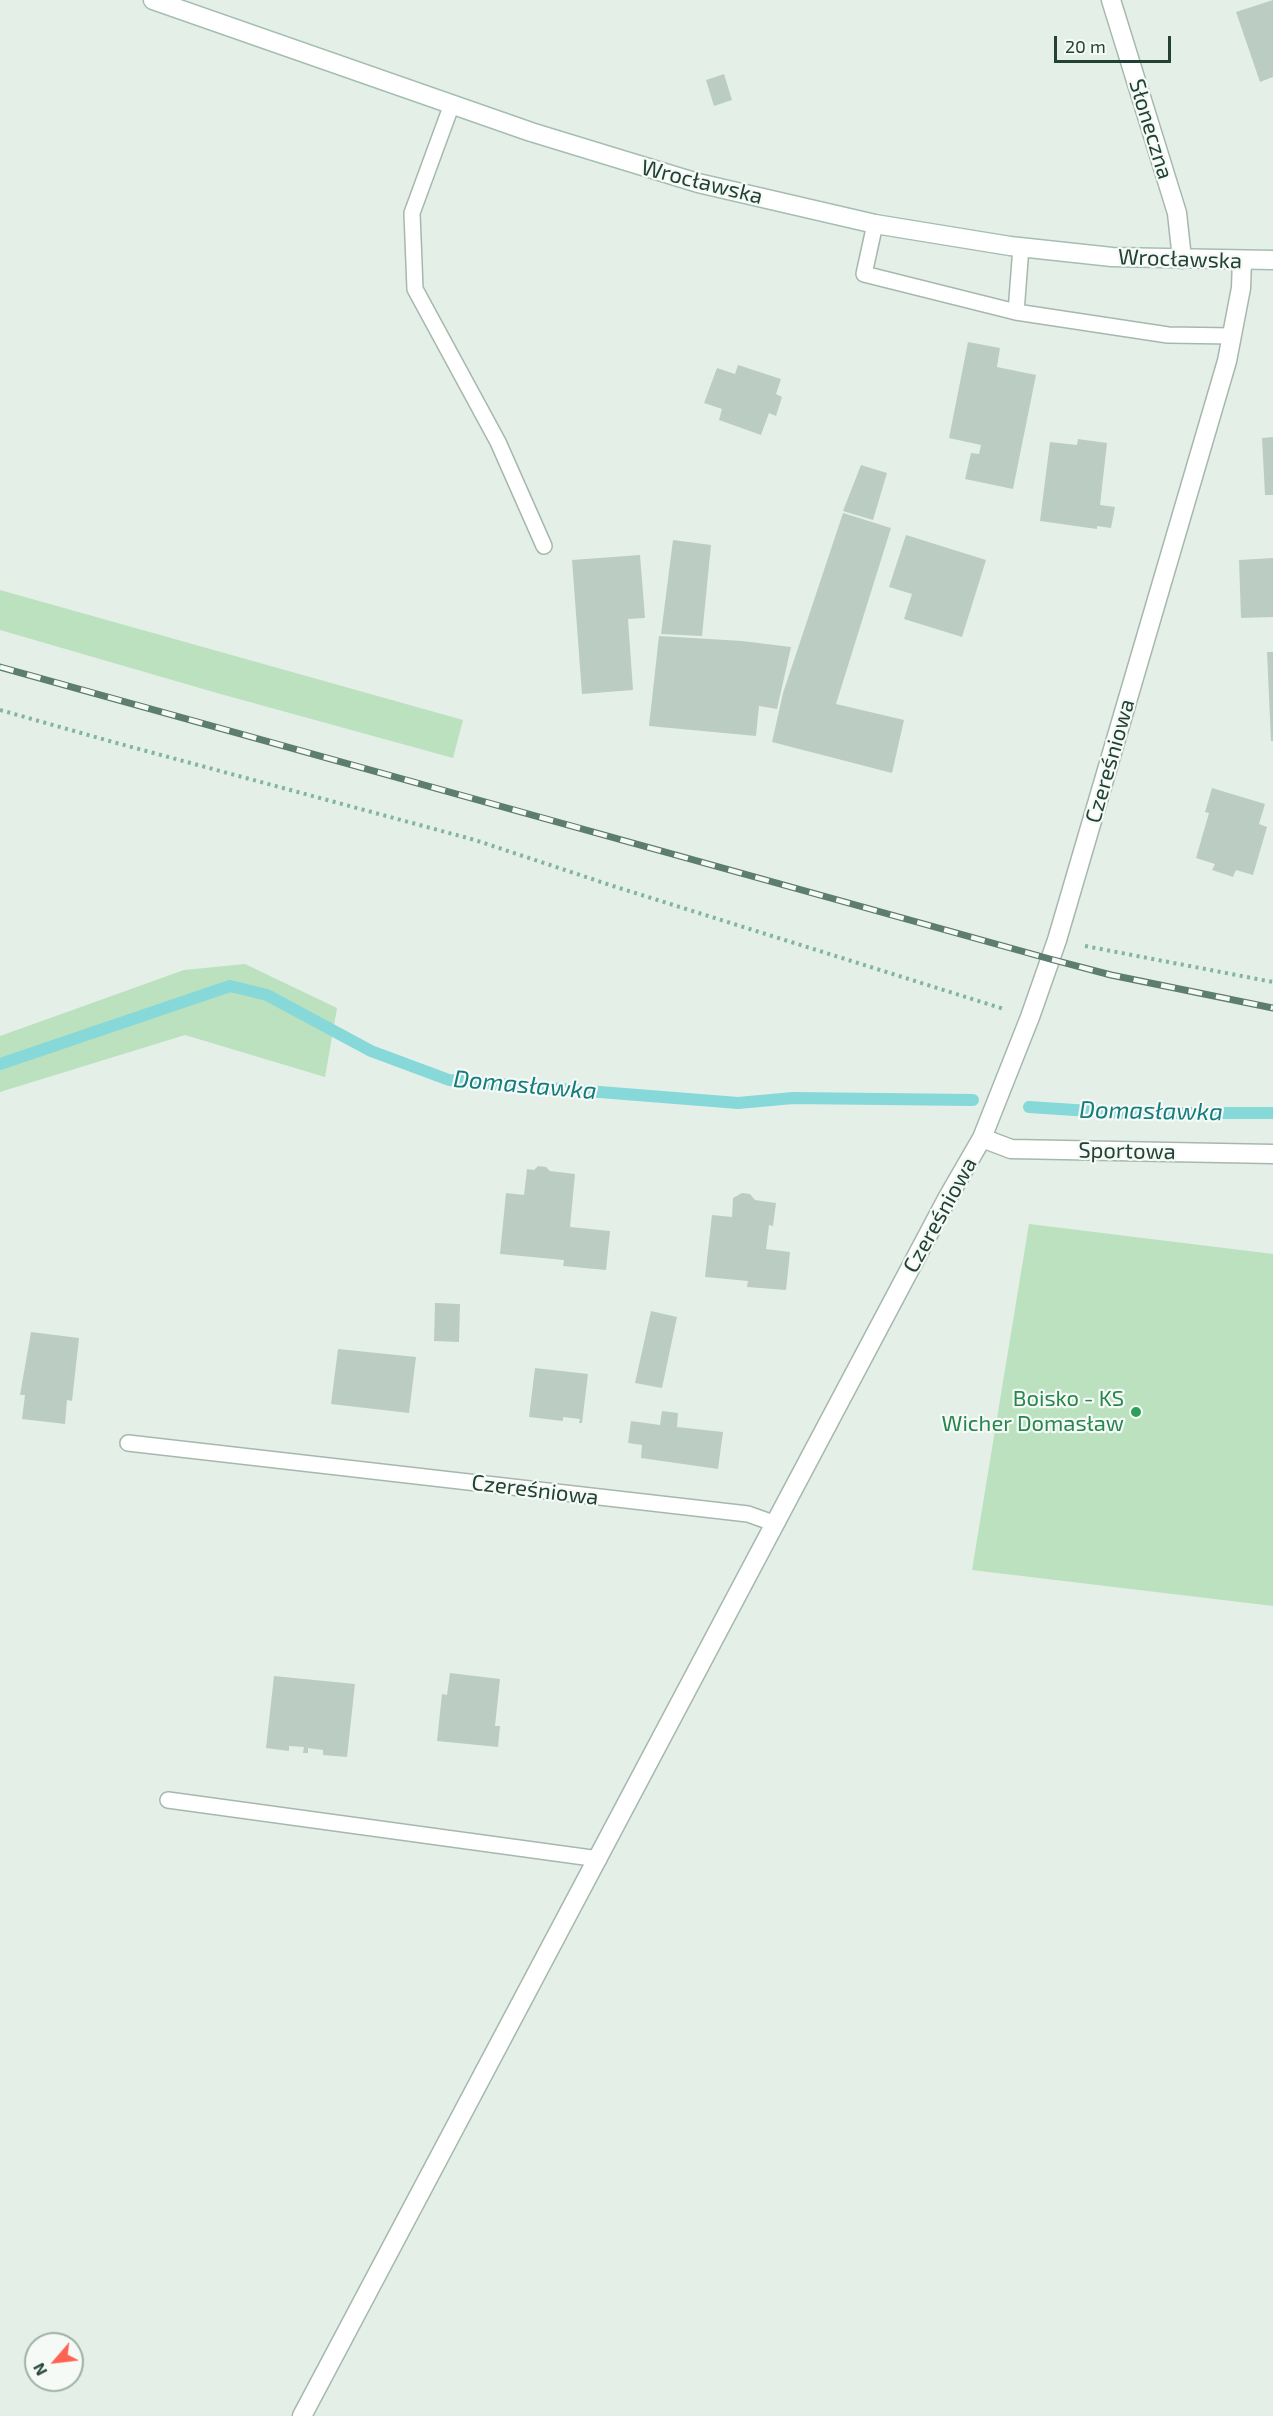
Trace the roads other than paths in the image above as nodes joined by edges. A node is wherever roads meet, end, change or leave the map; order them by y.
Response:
1 (153, 0) edge
2 (1111, 0) edge
3 (452, 104) junction
4 (875, 224) junction
5 (1021, 247) junction
6 (1182, 259) junction
7 (1273, 260) edge
8 (1242, 261) junction
9 (1016, 312) junction
10 (1233, 336) junction
11 (544, 546) dead end
12 (982, 1138) junction
13 (1273, 1154) edge
14 (128, 1443) dead end
15 (776, 1524) junction
16 (168, 1800) dead end
17 (598, 1859) junction
18 (302, 2416) edge

1 - 3 street, Wrocławska
2 - 6 street, Słoneczna
3 - 4 street, Wrocławska
3 - 11 lane
4 - 5 street, Wrocławska
4 - 9 lane
5 - 6 street, Wrocławska
5 - 9 lane
6 - 8 street, Wrocławska
7 - 8 street, Wrocławska
8 - 10 street, Czereśniowa
9 - 10 lane
10 - 12 street, Czereśniowa
12 - 13 street, Sportowa
12 - 15 street, Czereśniowa
14 - 15 lane, Czereśniowa
15 - 17 street
16 - 17 lane
17 - 18 street

